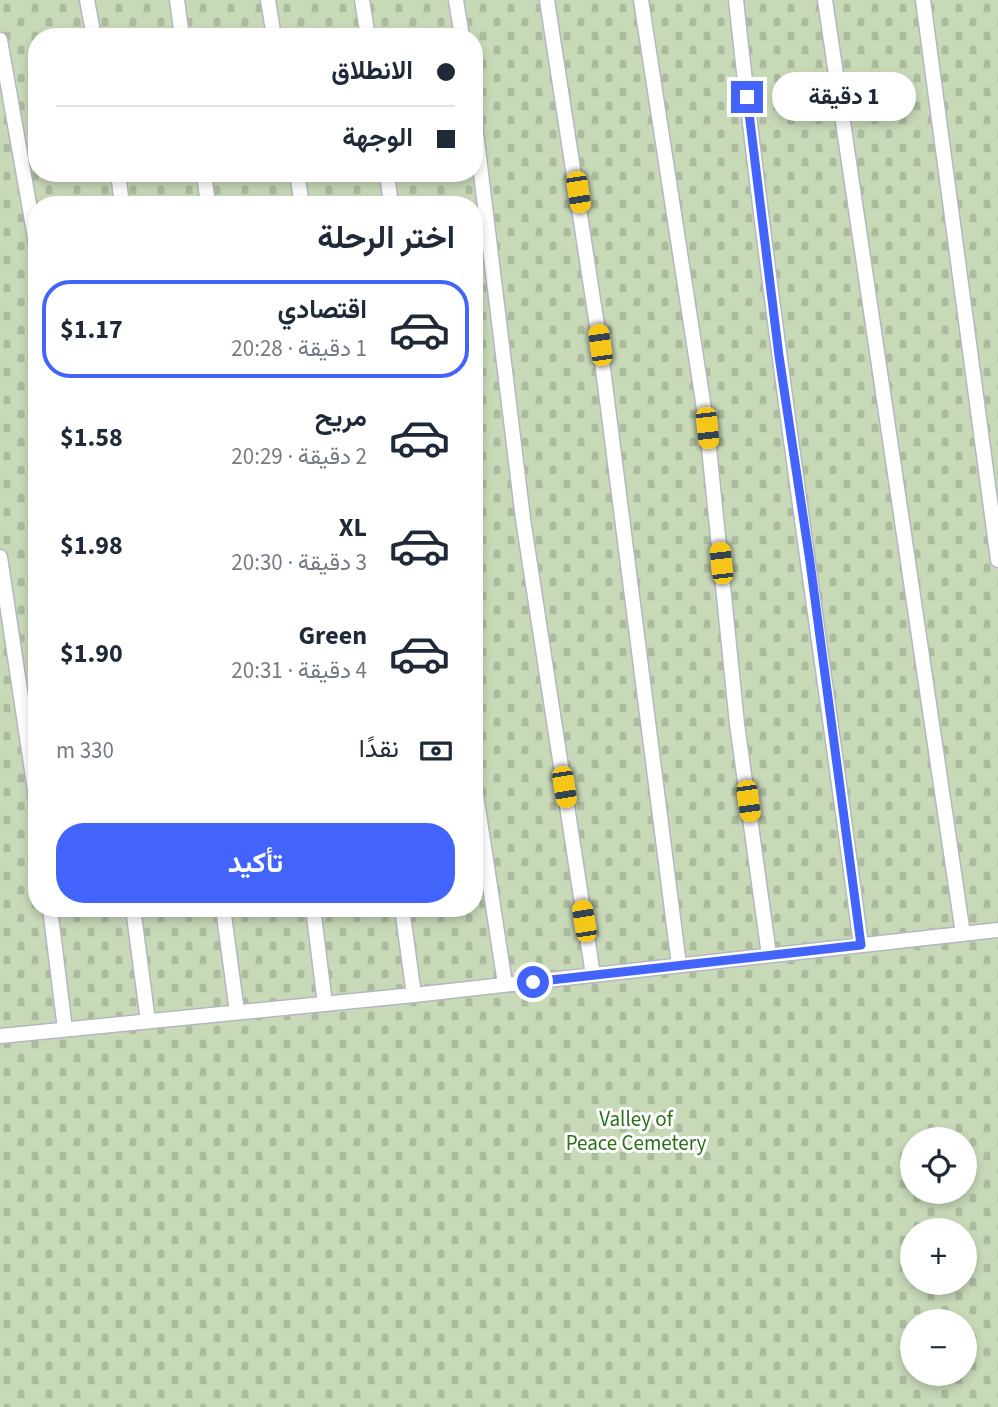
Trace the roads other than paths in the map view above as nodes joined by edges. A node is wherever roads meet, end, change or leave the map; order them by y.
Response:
1 (87, 0) edge
2 (177, 0) edge
3 (268, 0) edge
4 (362, 0) edge
5 (456, 0) edge
6 (547, 0) edge
7 (641, 0) edge
8 (736, 0) edge
9 (825, 0) edge
10 (923, 0) edge
11 (92, 28) edge
12 (182, 28) edge
13 (273, 28) edge
14 (367, 28) edge
15 (461, 28) edge
16 (0, 40) edge
17 (482, 182) edge
18 (28, 198) edge
19 (0, 557) edge
20 (998, 560) edge
21 (28, 744) edge
22 (483, 841) edge
23 (51, 917) edge
24 (134, 917) edge
25 (224, 917) edge
26 (314, 917) edge
27 (403, 917) edge
28 (998, 930) edge
29 (964, 934) junction
30 (861, 945) junction
31 (769, 955) junction
32 (679, 965) junction
33 (593, 975) junction
34 (505, 985) junction
35 (414, 995) junction
36 (325, 1004) junction
37 (237, 1013) junction
38 (148, 1021) junction
39 (65, 1029) junction
40 (0, 1036) edge

1 - 11 lane
2 - 12 lane
3 - 13 lane
4 - 14 lane
5 - 15 lane
6 - 32 lane
7 - 31 lane
8 - 30 lane
9 - 29 lane
10 - 20 lane
16 - 18 lane
17 - 33 lane
19 - 21 lane
22 - 34 lane
23 - 39 lane
24 - 38 lane
25 - 37 lane
26 - 36 lane
27 - 35 lane
28 - 29 lane
29 - 30 lane
30 - 31 lane
31 - 32 lane
32 - 33 lane
33 - 34 lane
34 - 35 lane
35 - 36 lane
36 - 37 lane
37 - 38 lane
38 - 39 lane
39 - 40 lane

